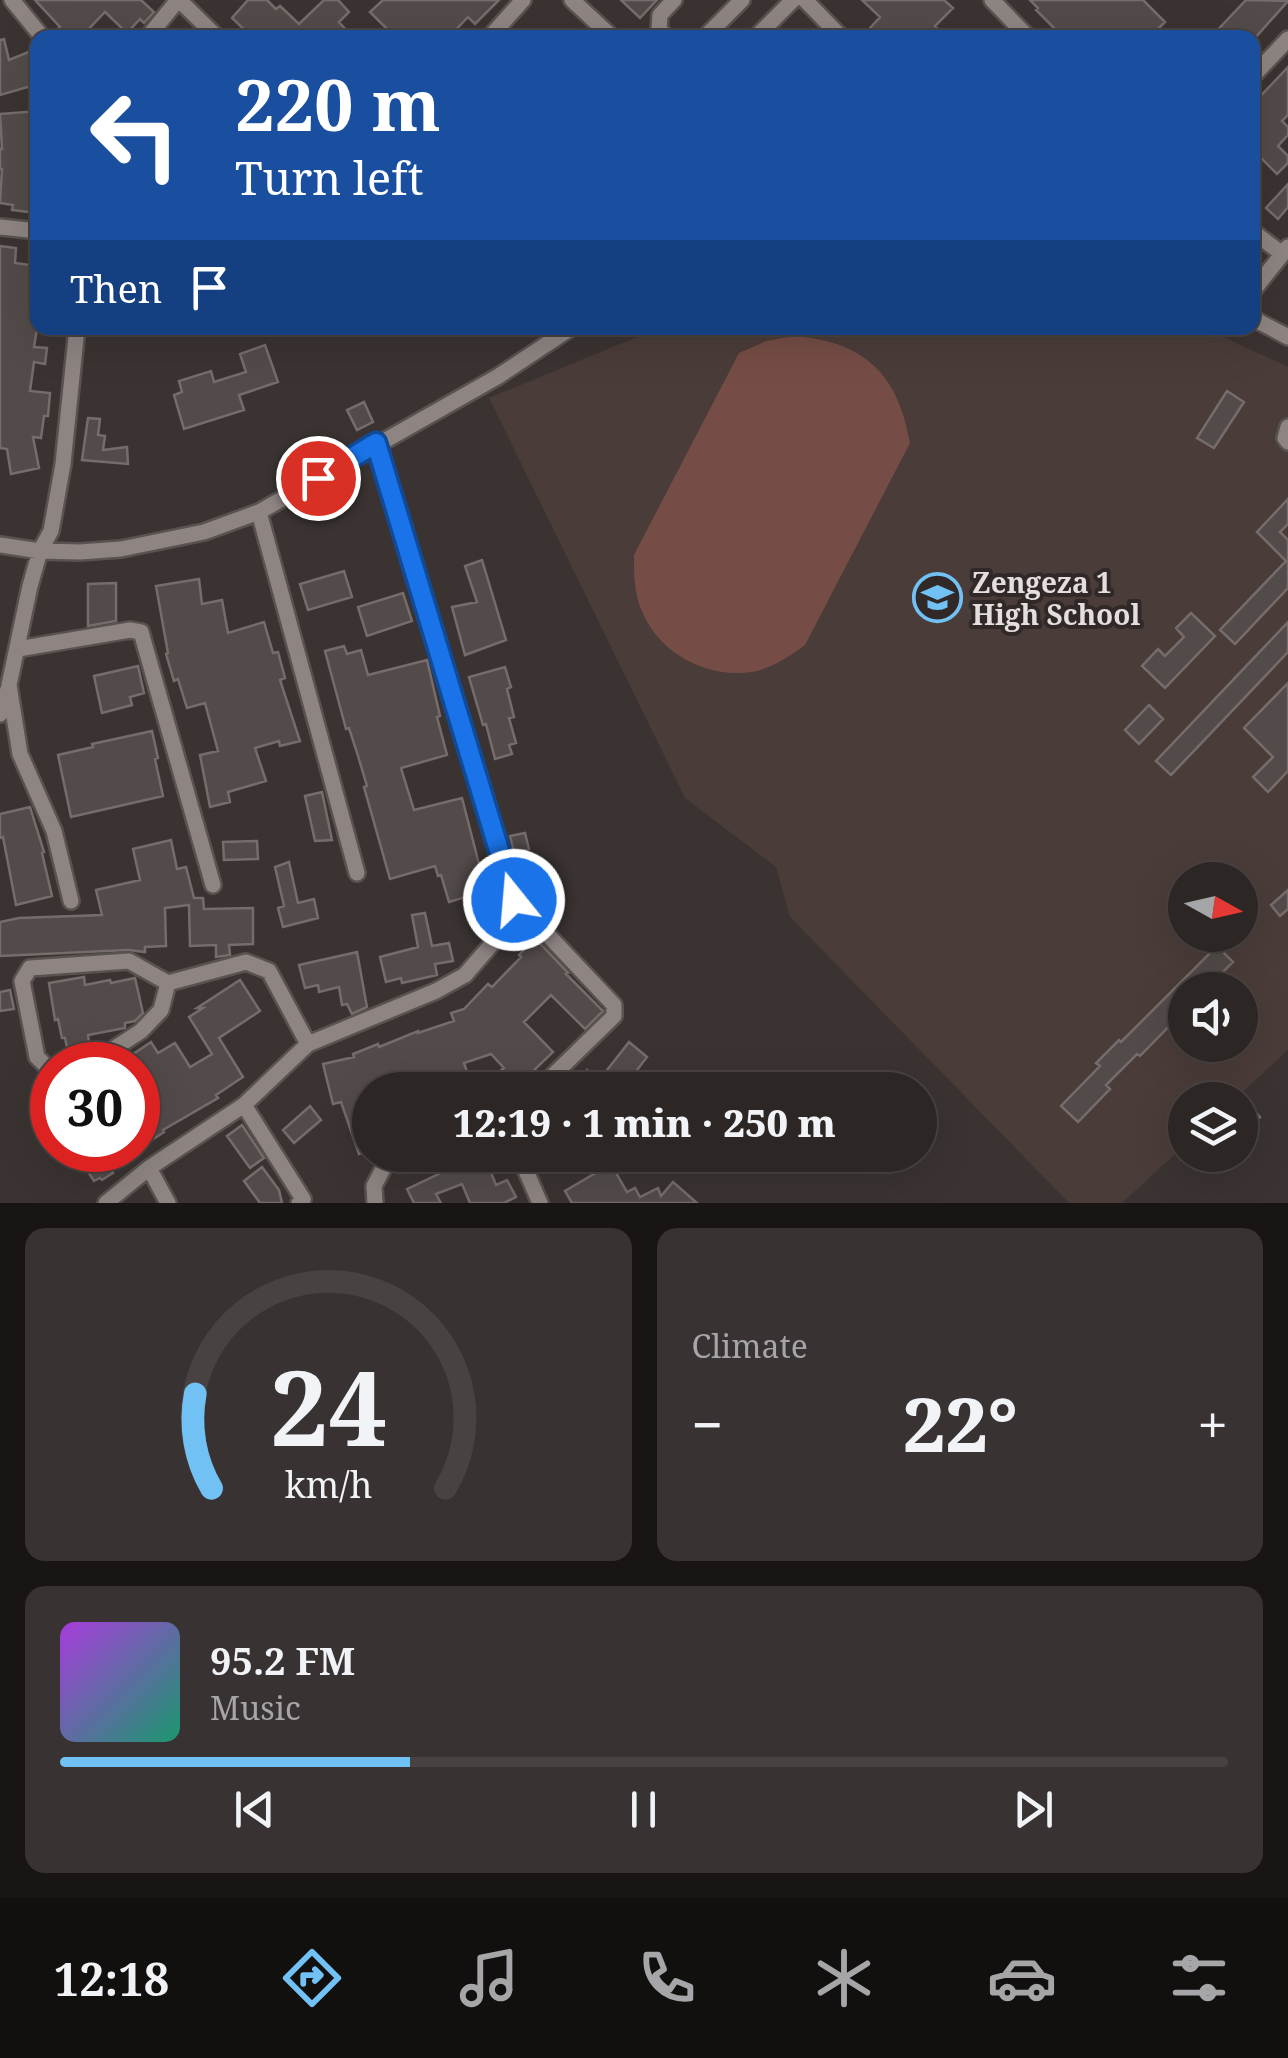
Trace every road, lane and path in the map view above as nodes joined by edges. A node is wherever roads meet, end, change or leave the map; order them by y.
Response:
1 (12, 0) edge
2 (179, 0) edge
3 (523, 0) edge
4 (572, 0) edge
5 (674, 0) edge
6 (742, 0) edge
7 (794, 0) edge
8 (805, 0) edge
9 (992, 0) edge
10 (37, 30) edge
11 (154, 30) edge
12 (210, 30) edge
13 (496, 30) edge
14 (604, 30) edge
15 (660, 30) edge
16 (712, 30) edge
17 (763, 30) edge
18 (834, 30) edge
19 (1020, 30) edge
20 (1288, 39) edge
21 (1260, 69) edge
22 (0, 228) edge
23 (30, 230) edge
24 (1260, 236) edge
25 (1285, 250) edge
26 (1260, 282) edge
27 (1260, 322) edge
28 (76, 335) edge
29 (561, 335) edge
30 (1288, 338) edge
31 (1288, 426) edge
32 (1288, 442) edge
33 (376, 443) junction
34 (259, 512) junction
35 (0, 545) edge
36 (40, 551) junction
37 (18, 650) junction
38 (9, 685) junction
39 (0, 714) edge
40 (357, 873) dead end
41 (214, 885) dead end
42 (71, 901) dead end
43 (523, 908) junction
44 (168, 983) junction
45 (34, 1042) edge
46 (124, 1042) edge
47 (308, 1044) junction
48 (556, 1072) edge
49 (244, 1105) junction
50 (160, 1161) edge
51 (144, 1172) edge
52 (151, 1172) edge
53 (381, 1172) edge
54 (526, 1172) edge
55 (106, 1203) edge
56 (168, 1203) edge
57 (299, 1203) edge
58 (375, 1203) edge
59 (540, 1203) edge

1 - 10 street
2 - 11 street
2 - 12 street
3 - 13 street
4 - 14 street
5 - 15 street
6 - 16 street
7 - 17 street
8 - 18 street
9 - 19 street
20 - 21 street
22 - 23 street
24 - 25 street
25 - 26 street
27 - 30 street
28 - 36 street
29 - 33 street
31 - 32 street
33 - 34 street
33 - 43 street
34 - 36 street
34 - 40 street
35 - 36 street
36 - 37 street
37 - 38 street
37 - 41 street
38 - 39 street
38 - 42 street
43 - 47 street
43 - 48 street
44 - 45 street
44 - 46 street
44 - 47 street
47 - 49 street
49 - 50 street
49 - 57 street
51 - 55 street
52 - 56 street
53 - 58 street
54 - 59 street

